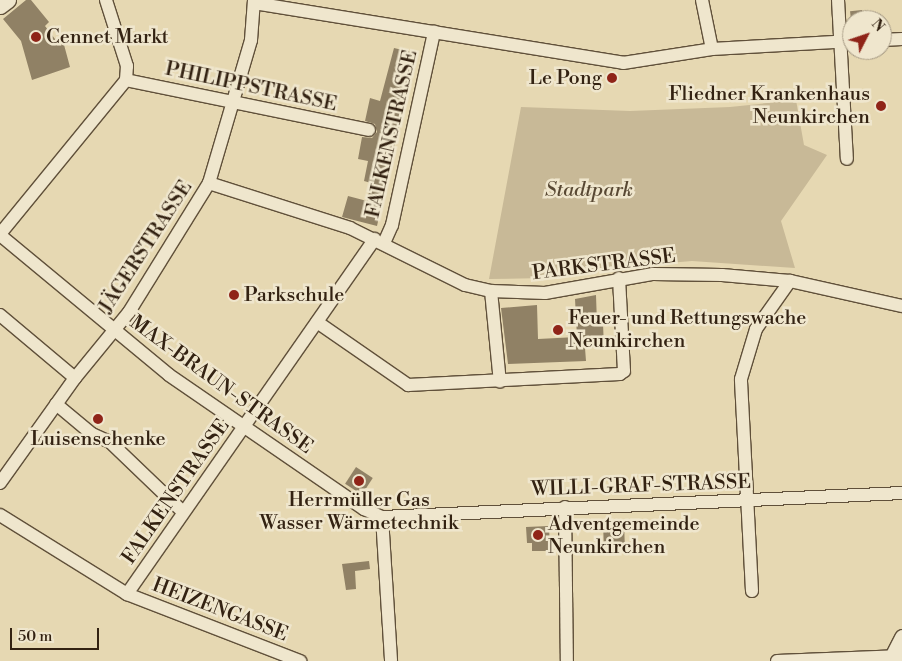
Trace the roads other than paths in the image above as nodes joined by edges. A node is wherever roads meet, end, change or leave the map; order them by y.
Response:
1 (8, 0) edge
2 (106, 0) edge
3 (702, 0) edge
4 (838, 0) edge
5 (254, 1) edge
6 (0, 6) edge
7 (842, 20) edge
8 (434, 32) junction
9 (842, 41) edge
10 (712, 48) junction
11 (846, 60) edge
12 (126, 80) junction
13 (235, 102) junction
14 (368, 130) dead end
15 (847, 159) dead end
16 (208, 184) junction
17 (0, 235) edge
18 (380, 241) junction
19 (619, 278) junction
20 (790, 280) junction
21 (492, 291) junction
22 (902, 306) edge
23 (0, 315) edge
24 (317, 322) junction
25 (114, 331) junction
26 (74, 378) junction
27 (500, 382) junction
28 (56, 404) junction
29 (244, 427) junction
30 (0, 482) edge
31 (902, 493) edge
32 (746, 501) junction
33 (565, 507) junction
34 (183, 512) junction
35 (0, 516) edge
36 (382, 517) junction
37 (752, 591) dead end
38 (127, 594) junction
39 (902, 637) edge
40 (895, 658) edge
41 (848, 660) edge
42 (300, 661) edge
43 (391, 661) edge
44 (568, 661) edge
45 (776, 661) edge

1 - 6 street
2 - 12 street
3 - 10 street
4 - 7 street
5 - 8 street
5 - 13 street, JÄGERSTRASSE
8 - 10 street
8 - 18 street, FALKENSTRASSE
9 - 10 street
11 - 15 street
12 - 13 street, PHILIPPSTRASSE
12 - 17 street
13 - 14 street, PHILIPPSTRASSE
13 - 16 street, JÄGERSTRASSE
16 - 18 street, PARKSTRASSE
16 - 25 street, JÄGERSTRASSE
17 - 25 street, MAX-BRAUN-STRASSE
18 - 21 street, PARKSTRASSE
18 - 24 street, FALKENSTRASSE
19 - 20 street, PARKSTRASSE
19 - 21 street, PARKSTRASSE
19 - 27 street
20 - 22 street, PARKSTRASSE
20 - 32 street
21 - 27 street
23 - 26 street
24 - 27 street
24 - 29 street, FALKENSTRASSE
25 - 26 street, JÄGERSTRASSE
25 - 29 street, MAX-BRAUN-STRASSE
26 - 28 street, JÄGERSTRASSE
28 - 30 street, JÄGERSTRASSE
28 - 34 street
29 - 34 street, FALKENSTRASSE
29 - 36 street, MAX-BRAUN-STRASSE
31 - 32 street, WILLI-GRAF-STRASSE
32 - 33 street, WILLI-GRAF-STRASSE
32 - 37 street
33 - 36 street, WILLI-GRAF-STRASSE
33 - 44 street
34 - 38 street, FALKENSTRASSE
35 - 38 street, HEIZENGASSE
36 - 43 street
38 - 42 street, HEIZENGASSE
39 - 40 street
40 - 41 street
41 - 45 street

